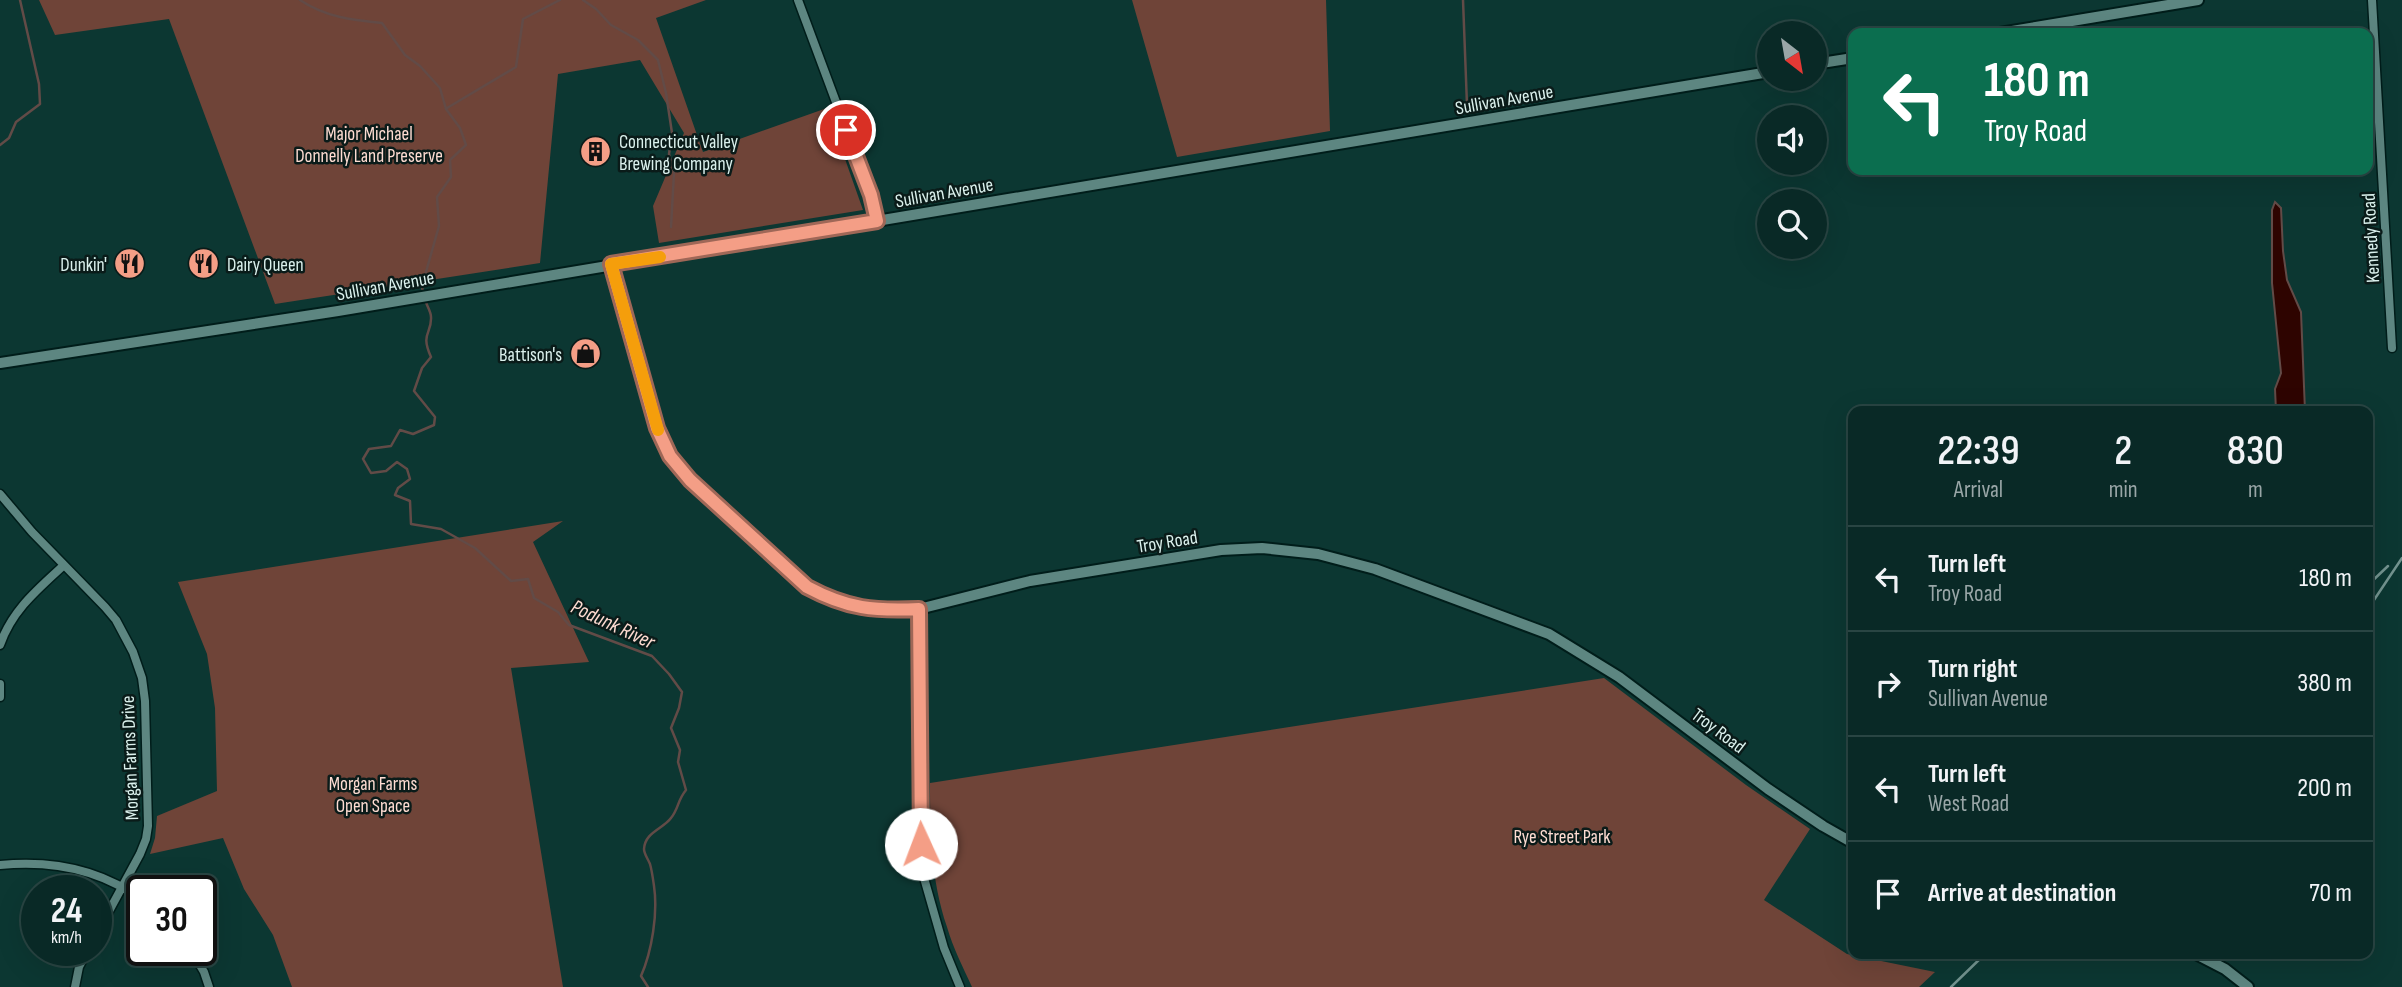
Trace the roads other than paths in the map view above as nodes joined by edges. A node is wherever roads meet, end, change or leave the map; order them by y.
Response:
1 (798, 0) edge
2 (2198, 0) edge
3 (2372, 0) edge
4 (2030, 28) edge
5 (1848, 59) edge
6 (1827, 62) edge
7 (1757, 74) edge
8 (877, 221) junction
9 (611, 264) junction
10 (2392, 348) dead end
11 (0, 363) edge
12 (0, 494) edge
13 (64, 565) junction
14 (919, 609) junction
15 (0, 645) edge
16 (0, 684) edge
17 (0, 697) edge
18 (1848, 840) edge
19 (0, 865) edge
20 (122, 885) junction
21 (126, 888) edge
22 (112, 904) edge
23 (2205, 959) edge
24 (80, 966) edge
25 (200, 966) edge
26 (75, 987) edge
27 (209, 987) edge
28 (960, 987) edge
29 (2248, 987) edge

1 - 8 street
2 - 4 main road
3 - 10 street, Kennedy Road
5 - 6 main road
7 - 8 main road, Sullivan Avenue
8 - 9 main road, Sullivan Avenue
9 - 11 main road, Sullivan Avenue
9 - 14 main road, Troy Road
12 - 13 street, Morgan Farms Drive
13 - 15 street
13 - 20 street, Morgan Farms Drive
14 - 18 main road, Troy Road
14 - 28 street
16 - 17 street
19 - 20 street
20 - 21 street
20 - 22 street, Morgan Farms Drive
23 - 29 main road
24 - 26 street
25 - 27 street

